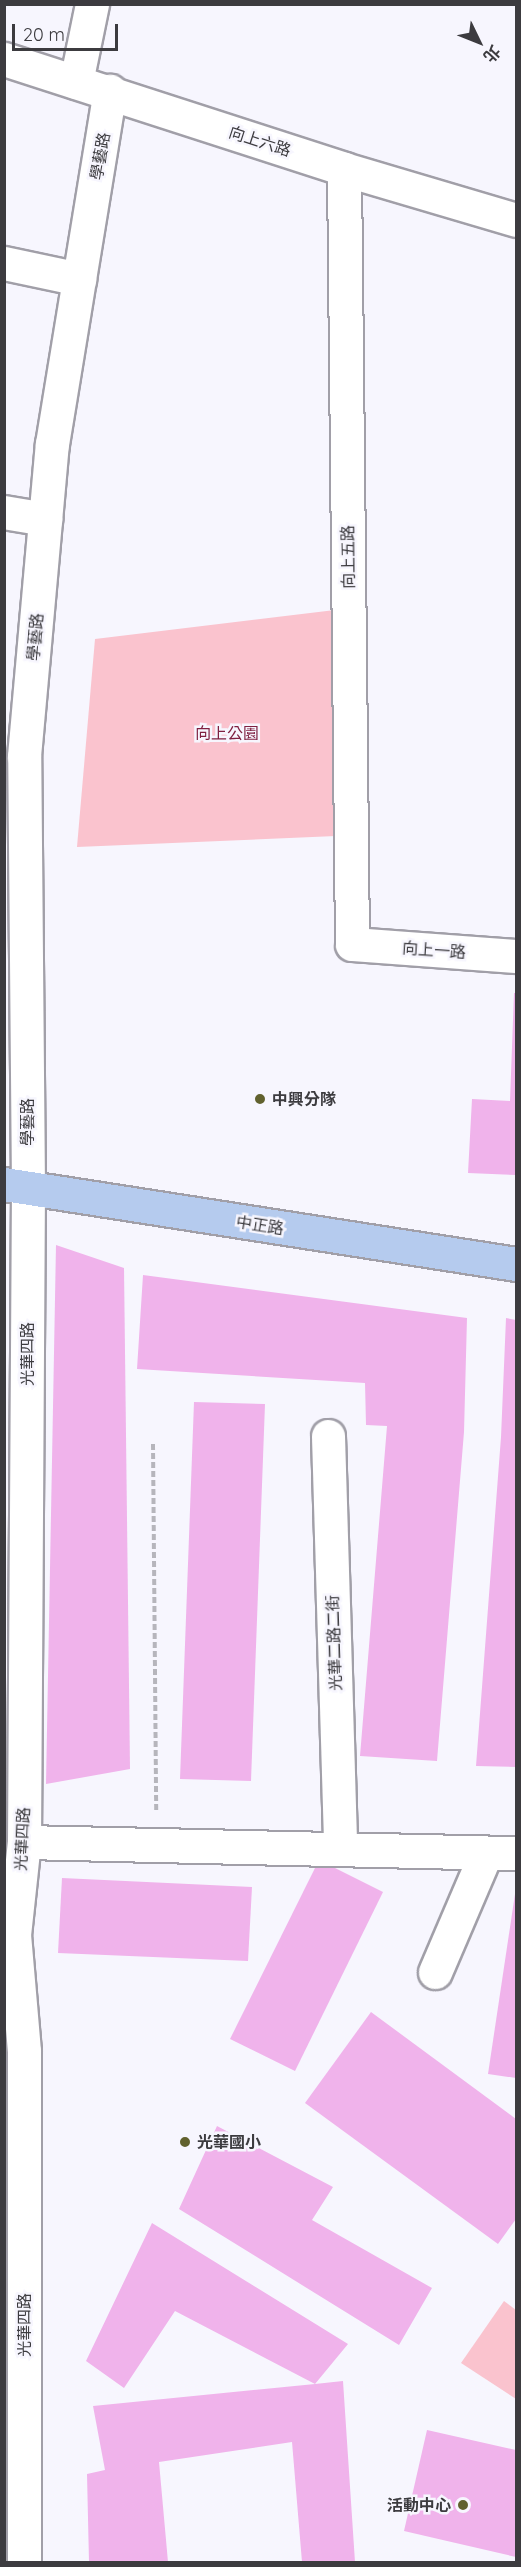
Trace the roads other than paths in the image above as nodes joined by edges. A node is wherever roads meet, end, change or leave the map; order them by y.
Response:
1 (92, 4) edge
2 (4, 59) edge
3 (76, 82) junction
4 (110, 91) junction
5 (344, 169) junction
6 (516, 220) edge
7 (4, 263) edge
8 (79, 279) junction
9 (4, 512) edge
10 (45, 519) junction
11 (351, 944) joint
12 (516, 956) edge
13 (16, 1186) edge
14 (516, 1264) edge
15 (328, 1436) dead end
16 (24, 1842) junction
17 (340, 1849) junction
18 (501, 1853) edge
19 (9, 1932) edge
20 (435, 1972) dead end
21 (14, 2049) edge
22 (24, 2562) edge

1 - 3 street
2 - 3 street, 向上六路
3 - 4 street, 向上六路
4 - 5 street, 向上六路
4 - 8 street, 學藝路
5 - 6 street, 向上六路
5 - 11 street, 向上五路
7 - 8 street
8 - 10 street, 學藝路
9 - 10 street
10 - 13 street, 學藝路
11 - 12 street, 向上一路
13 - 14 main road, 中正路
13 - 16 street, 光華四路
15 - 17 street, 光華二路二街
16 - 17 street
16 - 19 street, 光華四路
17 - 18 street
18 - 20 street
19 - 21 street, 光華四路
21 - 22 street, 光華四路

